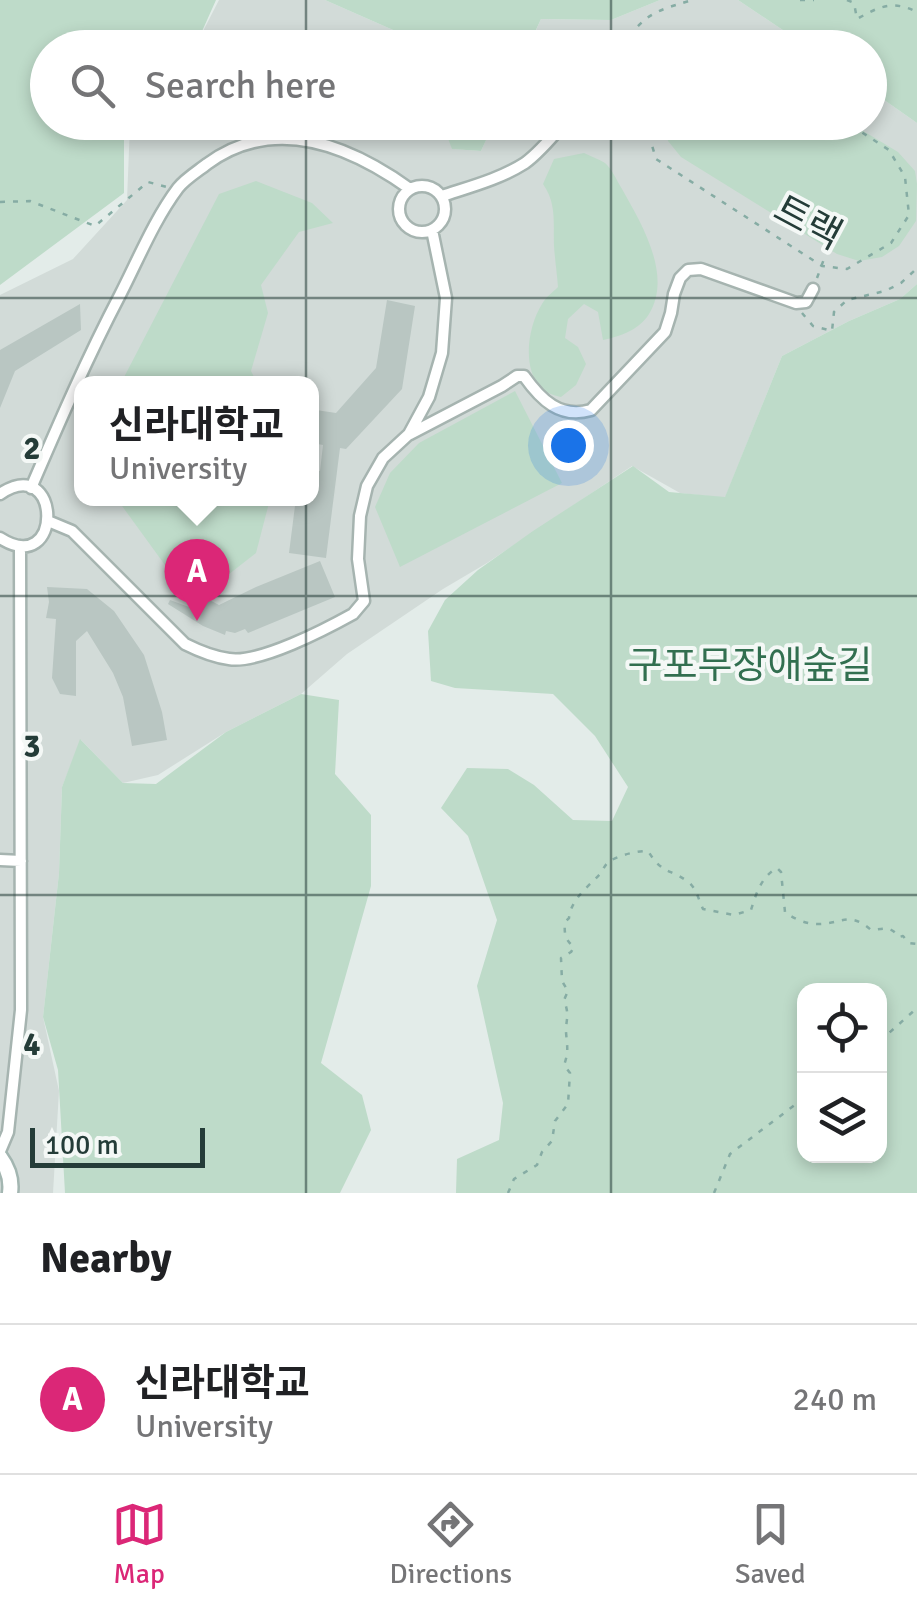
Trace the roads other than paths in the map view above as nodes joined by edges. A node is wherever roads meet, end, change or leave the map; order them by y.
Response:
1 (264, 140) edge
2 (309, 140) edge
3 (549, 140) edge
4 (410, 189) junction
5 (442, 196) junction
6 (432, 230) junction
7 (813, 289) road end
8 (79, 376) edge
9 (74, 388) edge
10 (409, 434) junction
11 (31, 488) junction
12 (0, 494) edge
13 (48, 522) junction
14 (0, 538) edge
15 (20, 546) junction
16 (0, 860) edge
17 (21, 861) junction
18 (0, 1154) edge
19 (10, 1193) edge

1 - 8 street
2 - 4 street
3 - 5 street
4 - 5 street
4 - 6 street
5 - 6 street
6 - 10 street
7 - 10 street
9 - 11 street
10 - 13 street
11 - 12 street
11 - 13 street
13 - 15 street
14 - 15 street
15 - 17 street
16 - 17 street
17 - 18 street
18 - 19 street

